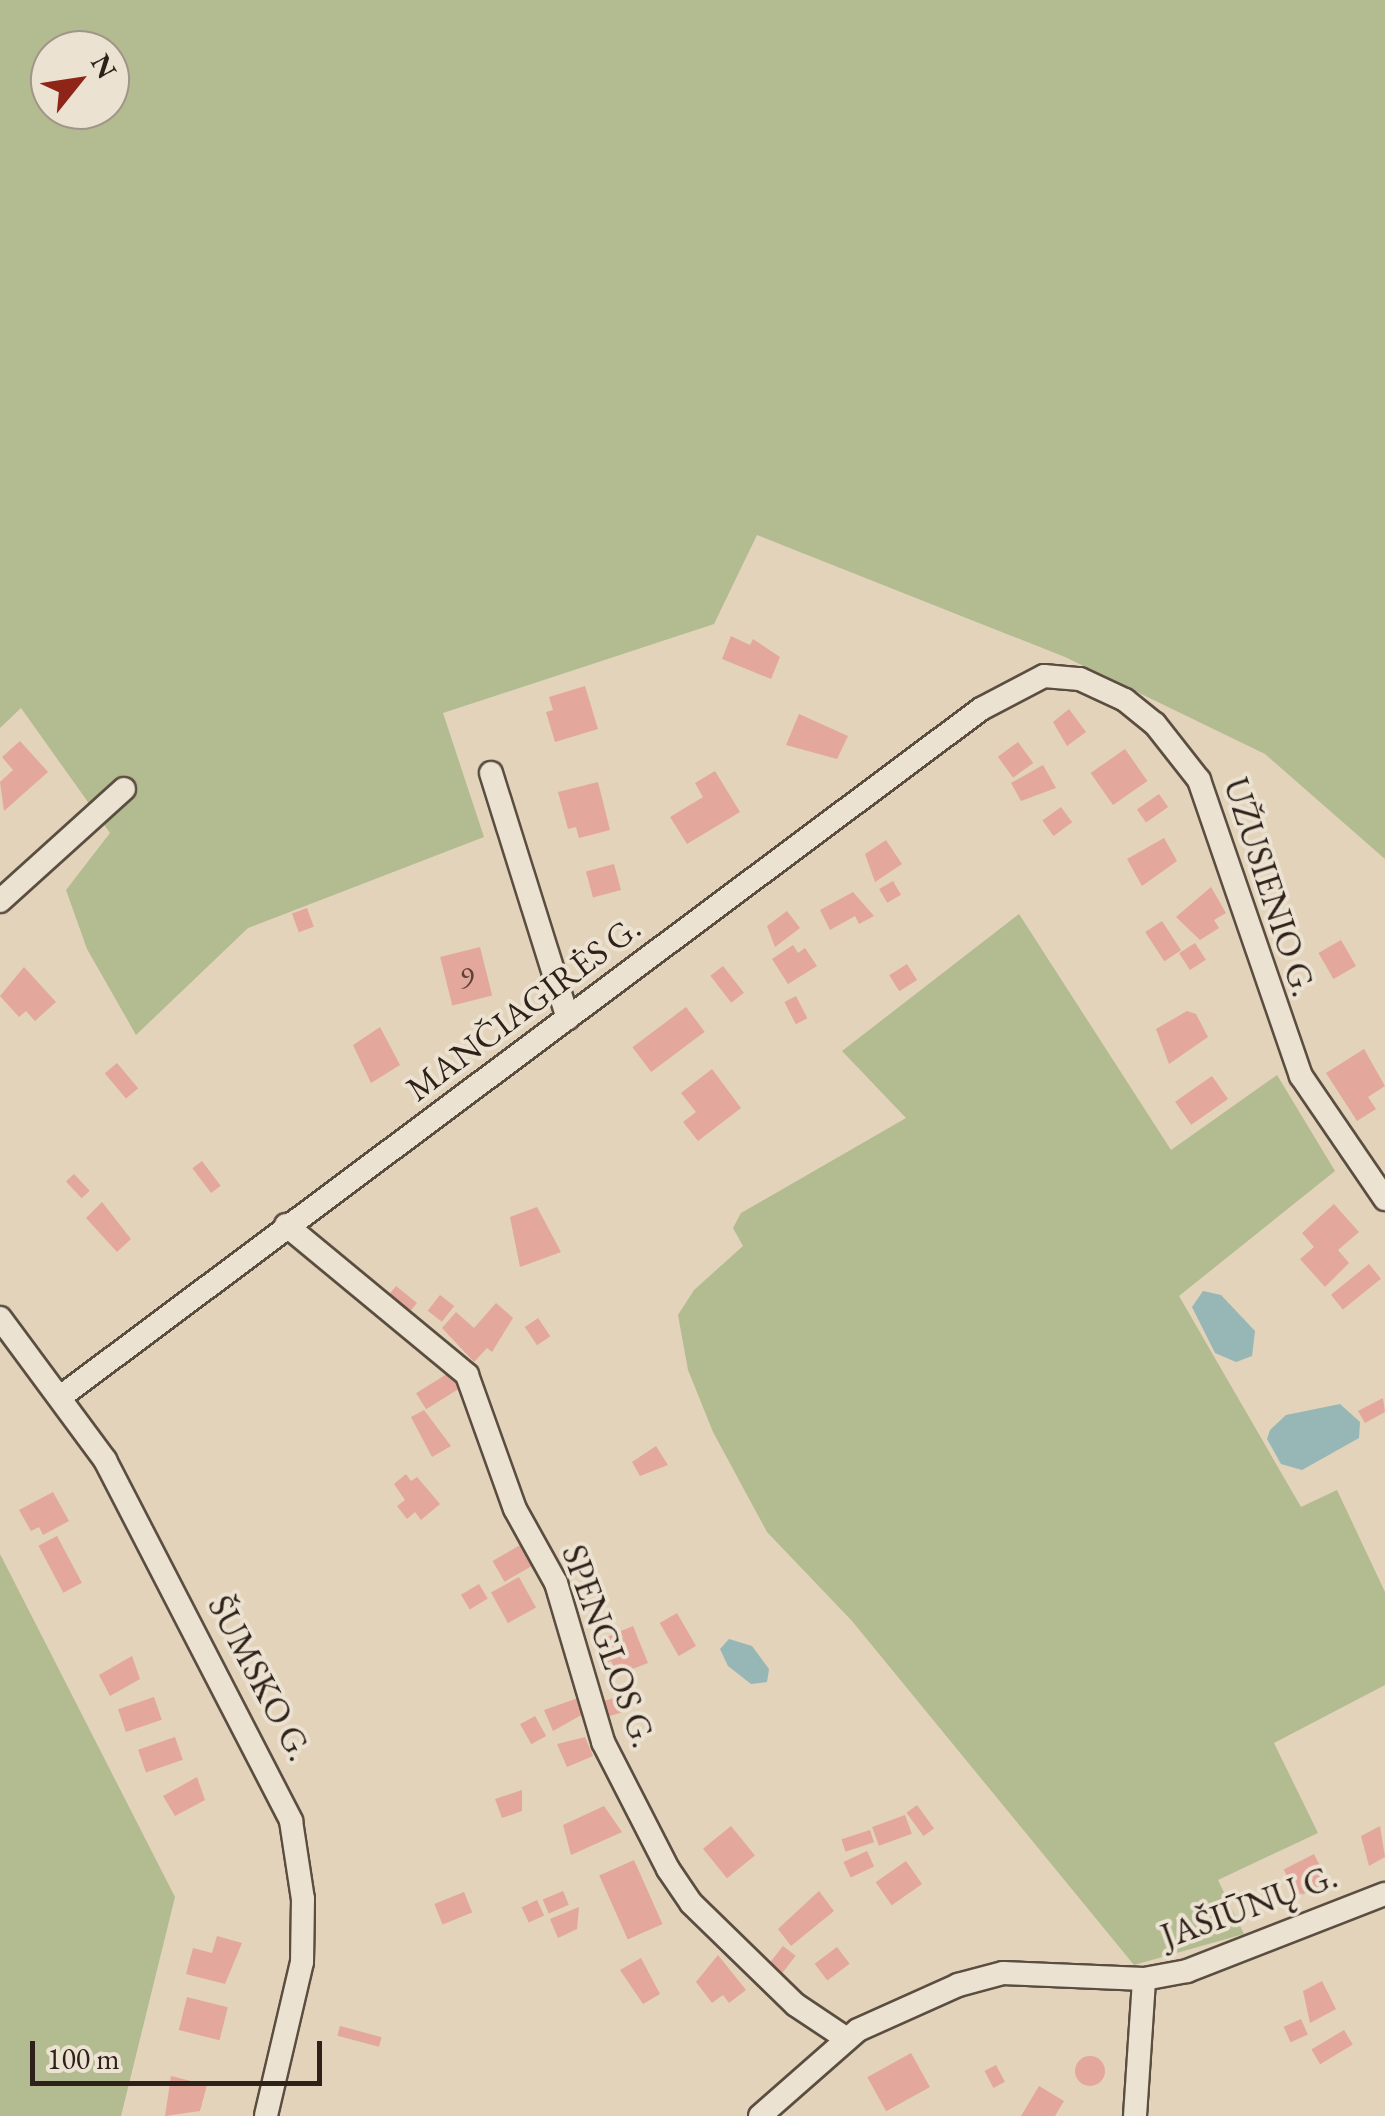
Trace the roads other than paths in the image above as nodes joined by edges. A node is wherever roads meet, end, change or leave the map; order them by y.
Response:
1 (1027, 680) joint
2 (491, 773) dead end
3 (124, 788) dead end
4 (0, 900) edge
5 (568, 1018) junction
6 (1385, 1199) edge
7 (286, 1225) junction
8 (0, 1318) edge
9 (63, 1394) junction
10 (1385, 1894) edge
11 (1144, 1978) junction
12 (847, 2039) junction
13 (266, 2116) edge
14 (760, 2116) edge
15 (1135, 2116) edge

1 - 5 street, MANČIAGIRĖS G.
1 - 6 street, UŽUSIENIO G.
2 - 5 street
3 - 4 street
5 - 7 street, MANČIAGIRĖS G.
7 - 9 street, MANČIAGIRĖS G.
7 - 12 street, SPENGLOS G.
8 - 9 street, ŠUMSKO G.
9 - 13 street, ŠUMSKO G.
10 - 11 street, JAŠIŪNŲ G.
11 - 12 street, JAŠIŪNŲ G.
11 - 15 street
12 - 14 street, JAŠIŪNŲ G.

